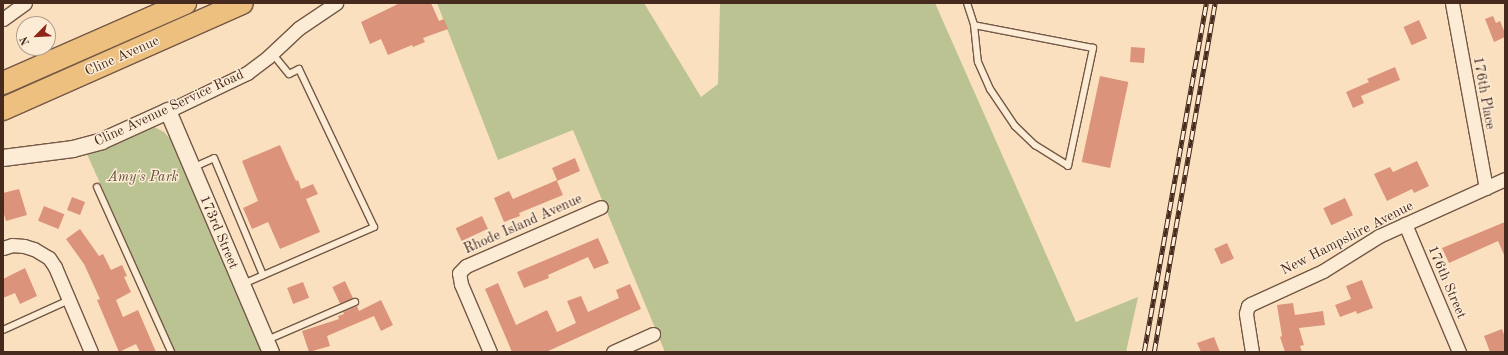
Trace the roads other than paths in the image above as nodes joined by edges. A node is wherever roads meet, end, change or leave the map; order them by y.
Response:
1 (25, 3) edge
2 (185, 3) edge
3 (242, 3) edge
4 (336, 3) edge
5 (967, 3) edge
6 (1452, 3) edge
7 (3, 18) edge
8 (974, 26) junction
9 (272, 54) junction
10 (3, 83) edge
11 (3, 109) edge
12 (168, 111) junction
13 (3, 158) edge
14 (192, 168) junction
15 (1505, 179) edge
16 (97, 187) dead end
17 (1486, 188) junction
18 (601, 207) dead end
19 (1405, 224) junction
20 (3, 248) edge
21 (263, 275) junction
22 (242, 284) junction
23 (69, 300) junction
24 (355, 302) dead end
25 (3, 330) edge
26 (653, 334) dead end
27 (268, 346) edge
28 (91, 352) edge
29 (171, 352) edge
30 (490, 352) edge
31 (613, 352) edge
32 (1252, 352) edge
33 (1459, 352) edge

1 - 7 street
2 - 10 highway, Cline Avenue
3 - 11 highway, Cline Avenue
4 - 9 street, Cline Avenue Service Road
5 - 8 lane
6 - 17 street, 176th Place
8 - 8 lane
9 - 12 street, Cline Avenue Service Road
9 - 21 lane
12 - 13 street, Cline Avenue Service Road
12 - 14 street, 173rd Street
14 - 21 lane
14 - 22 street, 173rd Street
15 - 17 street, New Hampshire Avenue
16 - 29 lane
17 - 19 street, New Hampshire Avenue
18 - 30 street, Rhode Island Avenue
19 - 32 street, New Hampshire Avenue
19 - 33 street, 176th Street
20 - 23 street
21 - 22 lane
22 - 27 street, 173rd Street
23 - 25 lane
23 - 28 street
24 - 27 lane
26 - 31 street

